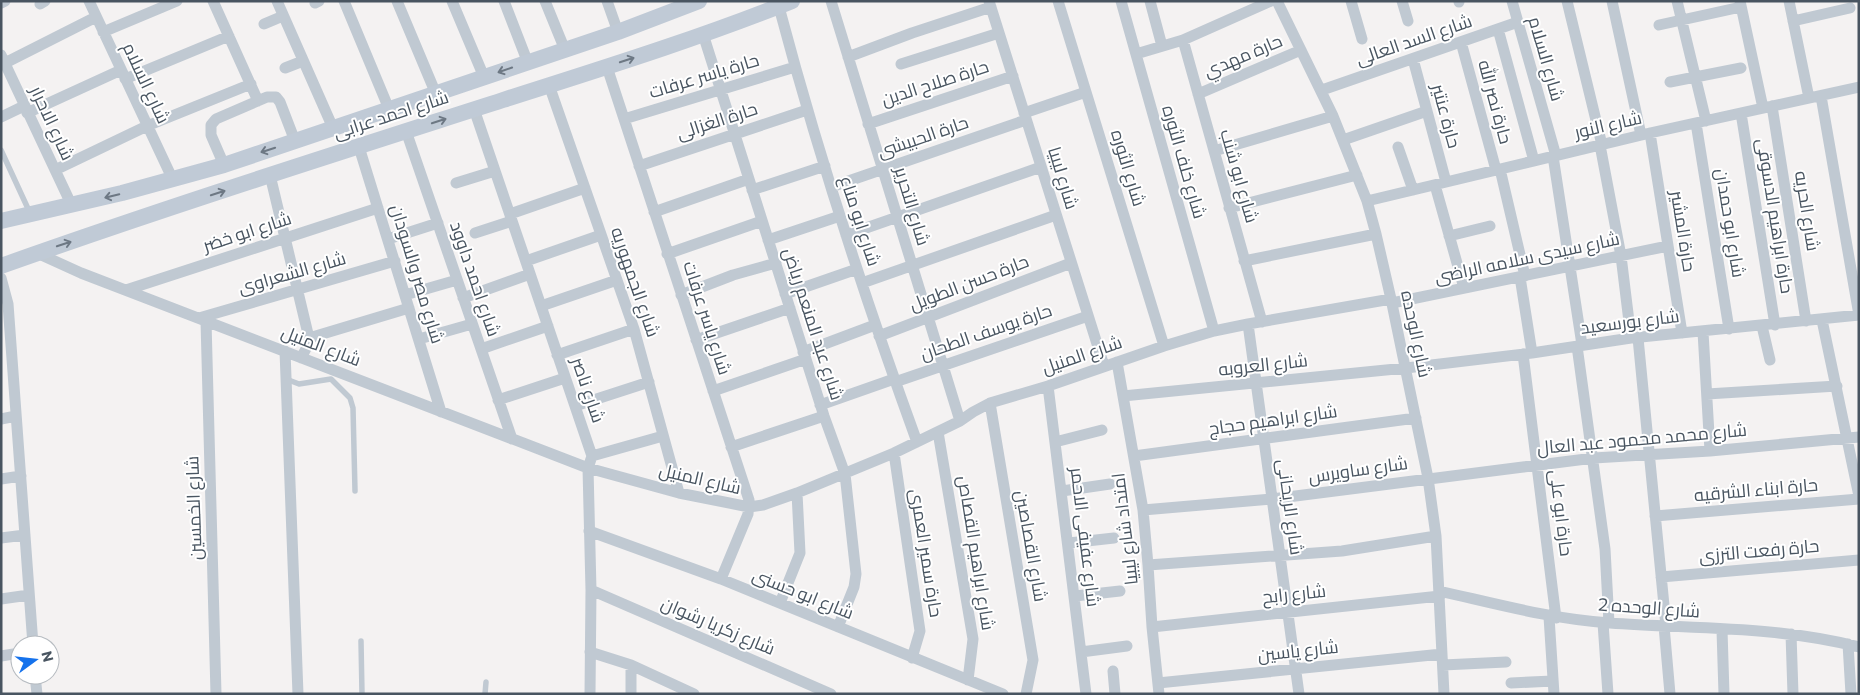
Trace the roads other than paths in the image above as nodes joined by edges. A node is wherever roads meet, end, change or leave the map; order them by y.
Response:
1 (5, 1) edge
2 (89, 1) edge
3 (177, 1) edge
4 (212, 1) edge
5 (277, 1) edge
6 (344, 1) edge
7 (397, 1) edge
8 (452, 1) edge
9 (504, 1) edge
10 (545, 1) edge
11 (607, 1) edge
12 (699, 1) edge
13 (830, 1) edge
14 (1058, 1) edge
15 (1121, 1) edge
16 (1150, 1) edge
17 (1271, 1) edge
18 (1277, 1) edge
19 (1351, 1) edge
20 (1402, 1) edge
21 (1512, 1) edge
22 (1567, 1) edge
23 (1612, 1) edge
24 (1677, 1) edge
25 (1789, 1) edge
26 (1, 3) edge
27 (785, 4) edge
28 (990, 4) edge
29 (1740, 4) edge
30 (666, 8) edge
31 (1850, 8) dead end
32 (284, 16) junction
33 (96, 17) junction
34 (1682, 20) junction
35 (1408, 21) dead end
36 (1793, 21) junction
37 (1518, 22) junction
38 (264, 24) dead end
39 (1659, 25) dead end
40 (1498, 29) junction
41 (103, 32) junction
42 (618, 32) junction
43 (999, 33) junction
44 (703, 34) junction
45 (228, 36) junction
46 (1362, 39) dead end
47 (1183, 40) junction
48 (1461, 42) junction
49 (1162, 46) junction
50 (565, 50) junction
51 (1301, 50) junction
52 (1136, 54) junction
53 (848, 57) junction
54 (2, 59) edge
55 (1413, 59) junction
56 (303, 61) junction
57 (528, 63) junction
58 (901, 64) dead end
59 (607, 66) junction
60 (795, 67) junction
61 (285, 68) dead end
62 (1741, 68) dead end
63 (123, 75) junction
64 (1013, 76) junction
65 (1695, 77) junction
66 (484, 78) junction
67 (1670, 82) dead end
68 (251, 84) junction
69 (549, 85) junction
70 (1859, 87) edge
71 (721, 90) junction
72 (1322, 90) junction
73 (1086, 92) junction
74 (436, 94) junction
75 (1198, 94) junction
76 (1821, 96) junction
77 (1809, 98) junction
78 (258, 101) junction
79 (1768, 107) junction
80 (26, 109) junction
81 (389, 109) junction
82 (474, 109) junction
83 (807, 110) junction
84 (1427, 111) junction
85 (1741, 113) junction
86 (1025, 116) junction
87 (1334, 116) junction
88 (1, 117) edge
89 (624, 119) junction
90 (1701, 122) junction
91 (868, 124) junction
92 (147, 126) junction
93 (334, 128) junction
94 (406, 132) junction
95 (735, 134) junction
96 (1646, 134) junction
97 (1344, 140) junction
98 (295, 141) junction
99 (1601, 145) junction
100 (360, 146) junction
101 (1398, 147) dead end
102 (1, 150) edge
103 (1214, 151) junction
104 (1555, 156) junction
105 (1534, 161) junction
106 (224, 165) junction
107 (639, 166) junction
108 (825, 166) junction
109 (1042, 167) junction
110 (883, 169) junction
111 (55, 170) junction
112 (1498, 170) junction
113 (495, 171) junction
114 (1357, 175) junction
115 (270, 176) junction
116 (173, 180) junction
117 (456, 183) dead end
118 (1440, 184) junction
119 (751, 185) junction
120 (831, 187) junction
121 (585, 188) junction
122 (1413, 190) junction
123 (1366, 201) junction
124 (72, 206) junction
125 (378, 208) junction
126 (1230, 208) junction
127 (654, 212) junction
128 (31, 215) junction
129 (1056, 215) junction
130 (840, 216) junction
131 (897, 217) junction
132 (511, 218) junction
133 (1, 221) edge
134 (762, 221) junction
135 (438, 224) junction
136 (1490, 226) dead end
137 (475, 233) dead end
138 (1376, 234) junction
139 (601, 235) junction
140 (846, 235) junction
141 (1449, 236) junction
142 (285, 238) junction
143 (388, 239) junction
144 (768, 240) junction
145 (1668, 246) junction
146 (37, 253) junction
147 (667, 254) junction
148 (1621, 256) junction
149 (1244, 260) junction
150 (395, 261) junction
151 (526, 262) junction
152 (776, 263) junction
153 (1072, 263) junction
154 (912, 265) junction
155 (1, 266) edge
156 (1570, 266) junction
157 (857, 269) junction
158 (530, 274) junction
159 (1523, 276) junction
160 (1, 278) edge
161 (457, 280) junction
162 (617, 280) junction
163 (862, 283) junction
164 (1464, 288) junction
165 (298, 289) junction
166 (126, 290) junction
167 (786, 294) junction
168 (405, 295) junction
169 (681, 295) junction
170 (463, 298) junction
171 (1392, 301) junction
172 (541, 306) junction
173 (409, 308) junction
174 (790, 308) junction
175 (1859, 315) edge
176 (1088, 316) junction
177 (928, 317) junction
178 (202, 320) junction
179 (1822, 320) junction
180 (1806, 321) junction
181 (1262, 322) junction
182 (472, 324) junction
183 (1248, 324) junction
184 (1775, 325) junction
185 (548, 326) junction
186 (1762, 326) junction
187 (634, 329) junction
188 (1729, 329) junction
189 (877, 331) junction
190 (1214, 332) junction
191 (1703, 332) junction
192 (1682, 334) junction
193 (309, 338) junction
194 (1634, 338) junction
195 (419, 339) junction
196 (696, 340) junction
197 (1164, 346) junction
198 (1580, 346) junction
199 (481, 349) junction
200 (285, 351) junction
201 (1528, 354) junction
202 (558, 355) junction
203 (805, 355) junction
204 (6, 358) edge
205 (302, 358) junction
206 (1770, 360) dead end
207 (1117, 362) junction
208 (943, 364) junction
209 (1104, 366) junction
210 (1406, 368) junction
211 (565, 378) junction
212 (286, 379) junction
213 (895, 381) junction
214 (648, 382) junction
215 (1256, 384) junction
216 (1048, 386) junction
217 (1837, 386) junction
218 (713, 391) junction
219 (1707, 394) junction
220 (1123, 396) junction
221 (498, 400) junction
222 (990, 404) junction
223 (820, 405) junction
224 (575, 406) junction
225 (441, 412) junction
226 (16, 416) junction
227 (824, 416) junction
228 (1, 418) edge
229 (1416, 418) junction
230 (960, 421) junction
231 (1102, 430) dead end
232 (938, 432) junction
233 (663, 436) junction
234 (1853, 438) edge
235 (512, 439) junction
236 (1264, 439) junction
237 (917, 442) junction
238 (1055, 442) junction
239 (731, 447) junction
240 (1710, 451) junction
241 (894, 453) junction
242 (1649, 454) junction
243 (592, 456) junction
244 (1134, 456) junction
245 (1594, 458) junction
246 (1537, 466) junction
247 (588, 468) junction
248 (844, 474) junction
249 (20, 476) junction
250 (1428, 478) junction
251 (1, 479) edge
252 (1110, 484) dead end
253 (355, 491) dead end
254 (1062, 491) junction
255 (679, 493) junction
256 (797, 493) junction
257 (1859, 497) edge
258 (1272, 499) junction
259 (749, 507) junction
260 (1143, 510) junction
261 (1655, 516) junction
262 (589, 531) junction
263 (25, 535) junction
264 (1436, 536) junction
265 (1, 538) edge
266 (1114, 538) dead end
267 (1068, 543) junction
268 (1280, 556) junction
269 (1859, 560) edge
270 (1148, 565) junction
271 (1661, 578) junction
272 (722, 579) junction
273 (591, 590) junction
274 (1120, 591) dead end
275 (1440, 594) junction
276 (30, 595) junction
277 (1075, 596) junction
278 (1, 599) edge
279 (780, 603) junction
280 (1287, 612) junction
281 (1553, 617) junction
282 (1606, 623) junction
283 (1665, 626) junction
284 (838, 627) junction
285 (1152, 627) junction
286 (1722, 630) junction
287 (1791, 634) junction
288 (32, 635) edge
289 (361, 641) dead end
290 (1127, 646) dead end
291 (1853, 646) edge
292 (590, 652) junction
293 (1081, 652) junction
294 (912, 658) junction
295 (1442, 660) junction
296 (1506, 662) dead end
297 (631, 665) junction
298 (1295, 669) junction
299 (1113, 671) dead end
300 (968, 680) junction
301 (1553, 681) junction
302 (486, 682) dead end
303 (1511, 683) dead end
304 (1158, 688) edge
305 (216, 694) edge
306 (298, 694) edge
307 (362, 694) edge
308 (485, 694) edge
309 (590, 694) edge
310 (632, 694) edge
311 (694, 694) edge
312 (831, 694) edge
313 (1003, 694) edge
314 (1026, 694) edge
315 (1086, 694) edge
316 (1115, 694) edge
317 (1298, 694) edge
318 (1444, 694) edge
319 (1554, 694) edge
320 (1608, 694) edge
321 (1670, 694) edge
322 (1724, 694) edge
323 (1793, 694) edge
324 (1851, 694) edge

1 - 26 street
2 - 33 street, شارع السلام
3 - 41 street
4 - 45 street
5 - 32 street
6 - 81 street
7 - 74 street
8 - 66 street
9 - 57 street
10 - 50 street
11 - 42 street
12 - 30 street, شارع احمد عرابى
13 - 53 street, شارع التحرير
14 - 73 street, شارع الثوره
15 - 52 street, شارع خلف الثوره
16 - 49 street
17 - 47 street
18 - 51 street, شارع الوحده
19 - 46 street
20 - 35 street
21 - 37 street, شارع السلام
22 - 99 street
23 - 96 street, حارة المشير
24 - 34 street, شارع ابو حمدان
25 - 36 street
27 - 44 street, شارع احمد عرابى
27 - 60 street, شارع ابو مناع
28 - 43 street, شارع ليبيا
28 - 53 street
29 - 34 street
29 - 79 street, شارع الحريه
30 - 42 street, شارع احمد عرابى
31 - 36 street
32 - 38 street
32 - 56 street
33 - 41 street, شارع السلام
33 - 54 street
34 - 39 street
34 - 65 street, شارع ابو حمدان
36 - 77 street
37 - 40 street, شارع السد العالى
37 - 104 street, شارع السلام
40 - 48 street, شارع السد العالى
40 - 105 street
41 - 63 street, شارع السلام
42 - 50 street, شارع احمد عرابى
43 - 58 street
43 - 64 street, شارع ليبيا
59 -> 44 street, شارع احمد عرابى
44 - 71 street, شارع عبد المنعم رياض
45 - 63 street
45 - 68 street
47 - 49 street
47 - 75 street, شارع ابو شنب
48 - 55 street, شارع السد العالى
48 - 112 street, حارة نصر الله
49 - 52 street
50 - 57 street, شارع احمد عرابى
51 - 72 street, شارع الوحده
51 - 75 street, حارة مهدي
52 - 190 street, شارع خلف الثوره
53 - 91 street, شارع التحرير
54 - 80 street, شارع الاحرار
55 - 72 street, شارع السد العالى
55 - 84 street, حارة عنتير
56 - 61 street
56 - 93 street
57 -> 66 street, شارع احمد عرابى
59 - 69 street, شارع احمد عرابى
59 - 89 street, شارع ياسر عرفات
60 - 71 street, حارة ياسر عرفات
60 - 83 street, شارع ابو مناع
62 - 65 street
63 - 80 street
63 - 92 street, شارع السلام
64 - 86 street, شارع ليبيا
64 - 91 street, حارة صلاح الدين
65 - 67 street
65 - 90 street, شارع ابو حمدان
66 - 74 street, شارع احمد عرابى
68 - 78 street
68 - 92 street
69 - 82 street, شارع احمد عرابى
69 - 121 street, شارع الجمهوريه
70 - 76 street, شارع النور
71 - 89 street, حارة ياسر عرفات
71 - 95 street, شارع عبد المنعم رياض
72 - 87 street, شارع الوحده
73 - 86 street, حارة الحبيشى
73 - 197 street, شارع الثوره
74 - 81 street, شارع احمد عرابى
75 - 103 street, شارع ابو شنب
76 - 77 street, شارع النور
76 - 175 street
77 - 79 street, شارع النور
78 - 98 street
78 - 106 street
79 - 85 street, شارع النور
79 - 180 street, شارع الحريه
80 - 88 street
80 - 111 street, شارع الاحرار
81 - 93 street, شارع احمد عرابى
94 -> 82 street, شارع احمد عرابى
82 - 113 street, شارع ناصر
83 - 95 street, حارة الغزالى
83 - 108 street, شارع ابو مناع
84 - 97 street
84 - 118 street, حارة عنتير
85 - 90 street, شارع النور
85 - 184 street, حارة ابراهيم الدسوقى
86 - 109 street, شارع ليبيا
86 - 110 street, حارة الحبيشى
87 - 97 street, شارع الوحده
87 - 103 street
89 - 107 street, شارع ياسر عرفات
90 - 96 street, شارع النور
90 - 188 street, شارع ابو حمدان
91 - 110 street, شارع التحرير
92 - 111 street
92 - 116 street, شارع السلام
93 - 98 street, شارع احمد عرابى
94 - 100 street, شارع احمد عرابى
94 - 135 street, شارع احمد داوود
95 - 107 street, حارة الغزالى
95 - 119 street, شارع عبد المنعم رياض
96 - 99 street, شارع النور
96 - 145 street, حارة المشير
97 - 114 street, شارع الوحده
98 -> 106 street, شارع احمد عرابى
99 - 104 street, شارع النور
99 - 148 street
100 - 115 street, شارع احمد عرابى
100 - 125 street, شارع مصر والسودان
101 - 122 street
102 - 128 lane
103 - 126 street, شارع ابو شنب
104 - 105 street, شارع النور
104 - 156 street, شارع السلام
105 - 112 street, شارع النور
106 - 116 street, شارع احمد عرابى
107 - 127 street, شارع ياسر عرفات
108 - 119 street
108 - 120 street, شارع ابو مناع
109 - 129 street, شارع ليبيا
109 - 131 street
110 - 120 street, حارة الحبيشى
110 - 131 street, شارع التحرير
111 - 124 street, شارع الاحرار
112 - 118 street, شارع النور
112 - 159 street, حارة نصر الله
113 - 117 street
113 - 132 street, شارع ناصر
114 - 123 street, شارع الوحده
114 - 126 street
115 - 142 street
146 -> 115 street, شارع احمد عرابى
116 -> 124 street, شارع احمد عرابى
118 - 122 street, شارع النور
118 - 141 street, حارة عنتير
119 - 127 street
119 - 134 street, شارع عبد المنعم رياض
120 - 130 street, شارع ابو مناع
121 - 132 street
121 - 139 street, شارع الجمهوريه
122 - 123 street, شارع النور
123 - 138 street, شارع الوحده
124 - 128 street, شارع احمد عرابى
125 - 142 street, شارع ابو خضر
125 - 143 street, شارع مصر والسودان
126 - 149 street, شارع ابو شنب
127 - 147 street, شارع ياسر عرفات
128 - 133 street, شارع احمد عرابى
129 - 153 street, شارع ليبيا
129 - 154 street
130 - 140 street, شارع ابو مناع
130 - 144 street
131 - 140 street
131 - 154 street, شارع التحرير
132 - 137 street
132 - 151 street, شارع ناصر
134 - 144 street, شارع عبد المنعم رياض
134 - 147 street
135 - 143 street
135 - 161 street, شارع احمد داوود
136 - 141 street
138 - 149 street
138 - 171 street, شارع الوحده
139 - 151 street
139 - 162 street, شارع الجمهوريه
140 - 157 street, شارع ابو مناع
141 - 164 street, حارة عنتير
142 - 165 street
142 - 166 street, شارع ابو خضر
143 - 150 street, شارع مصر والسودان
144 - 152 street, شارع عبد المنعم رياض
145 - 148 street, شارع سيدى سلامه الراضى
145 - 192 street, حارة المشير
146 - 155 street, شارع احمد عرابى
146 - 166 street, شارع المنيل
147 - 169 street, شارع ياسر عرفات
148 - 156 street, شارع سيدى سلامه الراضى
148 - 194 street
149 - 181 street, شارع ابو شنب
150 - 165 street, شارع الشعراوى
150 - 168 street, شارع مصر والسودان
151 - 158 street, شارع ناصر
152 - 167 street, شارع عبد المنعم رياض
152 - 169 street
153 - 176 street, شارع ليبيا
153 - 177 street, حارة حسن الطويل
154 - 163 street
154 - 177 street, شارع التحرير
156 - 159 street, شارع سيدى سلامه الراضى
156 - 198 street, شارع السلام
157 - 163 street, شارع ابو مناع
157 - 167 street
158 - 170 street
158 - 172 street, شارع ناصر
159 - 164 street, شارع سيدى سلامه الراضى
159 - 201 street, حارة ابو على
160 - 204 street
161 - 168 street
161 - 170 street, شارع احمد داوود
162 - 172 street
162 - 187 street, شارع الجمهوريه
163 - 189 street, شارع ابو مناع
164 - 171 street, شارع سيدى سلامه الراضى
165 - 178 street, شارع الشعراوى
165 - 193 street
166 - 178 street, شارع المنيل
167 - 174 street, شارع عبد المنعم رياض
168 - 173 street, شارع مصر والسودان
169 - 196 street, شارع ياسر عرفات
170 - 182 street, شارع احمد داوود
171 - 181 street, شارع المنيل
171 - 210 street, شارع الوحده
172 - 185 street, شارع ناصر
173 - 193 street
173 - 195 street, شارع مصر والسودان
174 - 196 street
174 - 203 street, شارع عبد المنعم رياض
175 - 179 street, شارع بورسعيد
176 - 208 street, حارة يوسف الطحان
176 - 209 street, شارع ليبيا
177 - 189 street, حارة حسن الطويل
177 - 208 street, شارع التحرير
178 - 200 street, شارع المنيل
178 - 305 street, شارع الخمسين
179 - 180 street, شارع بورسعيد
179 - 217 street
180 - 184 street, شارع بورسعيد
181 - 183 street, شارع المنيل
182 - 195 street
182 - 199 street, شارع احمد داوود
183 - 190 street, شارع المنيل
183 - 215 street, شارع الريحانى
184 - 186 street, شارع بورسعيد
185 - 199 street
185 - 202 street, شارع ناصر
186 - 188 street, شارع بورسعيد
186 - 206 street
187 - 202 street
187 - 214 street, شارع الجمهوريه
188 - 191 street, شارع بورسعيد
189 - 203 street, حارة حسن الطويل
189 - 213 street, شارع ابو مناع
190 - 197 street, شارع المنيل
191 - 192 street, شارع بورسعيد
191 - 219 street
192 - 194 street, شارع بورسعيد
193 - 205 street
194 - 198 street, شارع بورسعيد
194 - 242 street
195 - 225 street, شارع مصر والسودان
196 - 218 street, شارع ياسر عرفات
197 - 207 street, شارع المنيل
198 - 201 street, شارع بورسعيد
198 - 245 street, شارع السلام
199 - 221 street, شارع احمد داوود
200 - 205 street, شارع المنيل
200 - 212 street
201 - 210 street, شارع بورسعيد
201 - 246 street, حارة ابو على
202 - 211 street, شارع ناصر
203 - 218 street, حارة حسن الطويل
203 - 223 street, شارع عبد المنعم رياض
204 - 226 street
205 - 225 street, شارع المنيل
207 - 209 street, شارع المنيل
207 - 220 street, امتداد شارع ليبيا
208 - 213 street, حارة يوسف الطحان
208 - 230 street, شارع التحرير
209 - 216 street, شارع المنيل
210 - 215 street, شارع العروبه
210 - 229 street, شارع الوحده
211 - 221 street
211 - 224 street, شارع ناصر
212 - 253 lane
212 - 306 street
213 - 223 street, حارة يوسف الطحان
213 - 237 street, شارع ابو مناع
214 - 224 street
214 - 233 street, شارع الجمهوريه
215 - 220 street, شارع العروبه
215 - 236 street, شارع الريحانى
216 - 222 street, شارع المنيل
216 - 238 street, شارع عفيفى الاحمر
217 - 219 street
217 - 234 street
218 - 239 street, شارع ياسر عرفات
219 - 240 street
220 - 244 street, امتداد شارع ليبيا
221 - 235 street, شارع احمد داوود
222 - 230 street, شارع المنيل
222 - 314 street, شارع القصاصين
223 - 227 street, شارع عبد المنعم رياض
224 - 243 street, شارع ناصر
225 - 235 street, شارع المنيل
226 - 228 street
226 - 249 street
227 - 239 street
227 - 248 street, شارع عبد المنعم رياض
229 - 236 street, شارع ابراهيم حجاج
229 - 250 street, شارع الوحده
230 - 232 street, شارع المنيل
231 - 238 street
232 - 237 street, شارع المنيل
232 - 300 street, شارع ابراهيم القصاص
233 - 243 street
233 - 255 street, شارع الجمهوريه
234 - 240 street, شارع محمد محمود عبد العال
234 - 257 street
235 - 247 street, شارع المنيل
236 - 244 street, شارع ابراهيم حجاج
236 - 258 street, شارع الريحانى
237 - 241 street, شارع المنيل
238 - 254 street, شارع عفيفى الاحمر
239 - 259 street, شارع ياسر عرفات
240 - 242 street, شارع محمد محمود عبد العال
241 - 248 street, شارع المنيل
241 - 294 street, حارة سمير العمرى
242 - 245 street, شارع محمد محمود عبد العال
242 - 261 street
243 - 247 street
244 - 260 street, امتداد شارع ليبيا
245 - 246 street, شارع محمد محمود عبد العال
245 - 282 street, شارع السلام
246 - 250 street, شارع محمد محمود عبد العال
246 - 281 street, حارة ابو على
247 - 255 street, شارع المنيل
247 - 262 street
248 - 256 street, شارع المنيل
248 - 284 street, شارع عبد المنعم رياض
249 - 251 street
249 - 263 street
250 - 258 street, شارع ساويرس
250 - 264 street, شارع الوحده
252 - 254 street
254 - 267 street, شارع عفيفى الاحمر
255 - 259 street, شارع المنيل
256 - 259 street, شارع المنيل
256 - 279 street
257 - 261 street, حارة ابناء الشرقيه
258 - 260 street, شارع ساويرس
258 - 268 street, شارع الريحانى
259 - 272 street
260 - 270 street, امتداد شارع ليبيا
261 - 271 street
262 - 272 street, شارع ابو حسنى
262 - 273 street
263 - 265 street
263 - 276 street
264 - 268 street
264 - 275 street, شارع الوحده
266 - 267 street
267 - 277 street, شارع عفيفى الاحمر
268 - 270 street
268 - 280 street, شارع الريحانى
269 - 271 street, حارة رفعت الترزى
270 - 285 street, امتداد شارع ليبيا
271 - 283 street
272 - 279 street, شارع ابو حسنى
273 - 292 street
273 - 312 street, شارع زكريا رشوان
274 - 277 street
275 - 280 street, شارع رابح
275 - 281 street, شارع الوحده 2
275 - 295 street, شارع الوحده
276 - 278 street
276 - 288 street
277 - 293 street, شارع عفيفى الاحمر
279 - 284 street, شارع ابو حسنى
280 - 285 street, شارع رابح
280 - 298 street, شارع الريحانى
281 - 282 street, شارع الوحده 2
281 - 301 street, حارة ابو على
282 - 283 street, شارع الوحده 2
282 - 320 street, شارع السلام
283 - 286 street, شارع الوحده 2
283 - 321 street
284 - 294 street, شارع ابو حسنى
285 - 304 street, امتداد شارع ليبيا
286 - 287 street, شارع الوحده 2
286 - 322 street
287 - 291 street, شارع الوحده 2
287 - 323 street
289 - 307 lane
290 - 293 street
291 - 324 street
292 - 297 street
292 - 309 street
293 - 315 street, شارع عفيفى الاحمر
294 - 300 street, شارع ابو حسنى
295 - 296 street, شارع ياسين
295 - 298 street, شارع ياسين
295 - 318 street, شارع الوحده
297 - 310 street
297 - 311 street
298 - 304 street, شارع ياسين
298 - 317 street, شارع الريحانى
299 - 316 street
300 - 313 street, شارع ابو حسنى
301 - 303 street
301 - 319 street, حارة ابو على
302 - 308 lane

